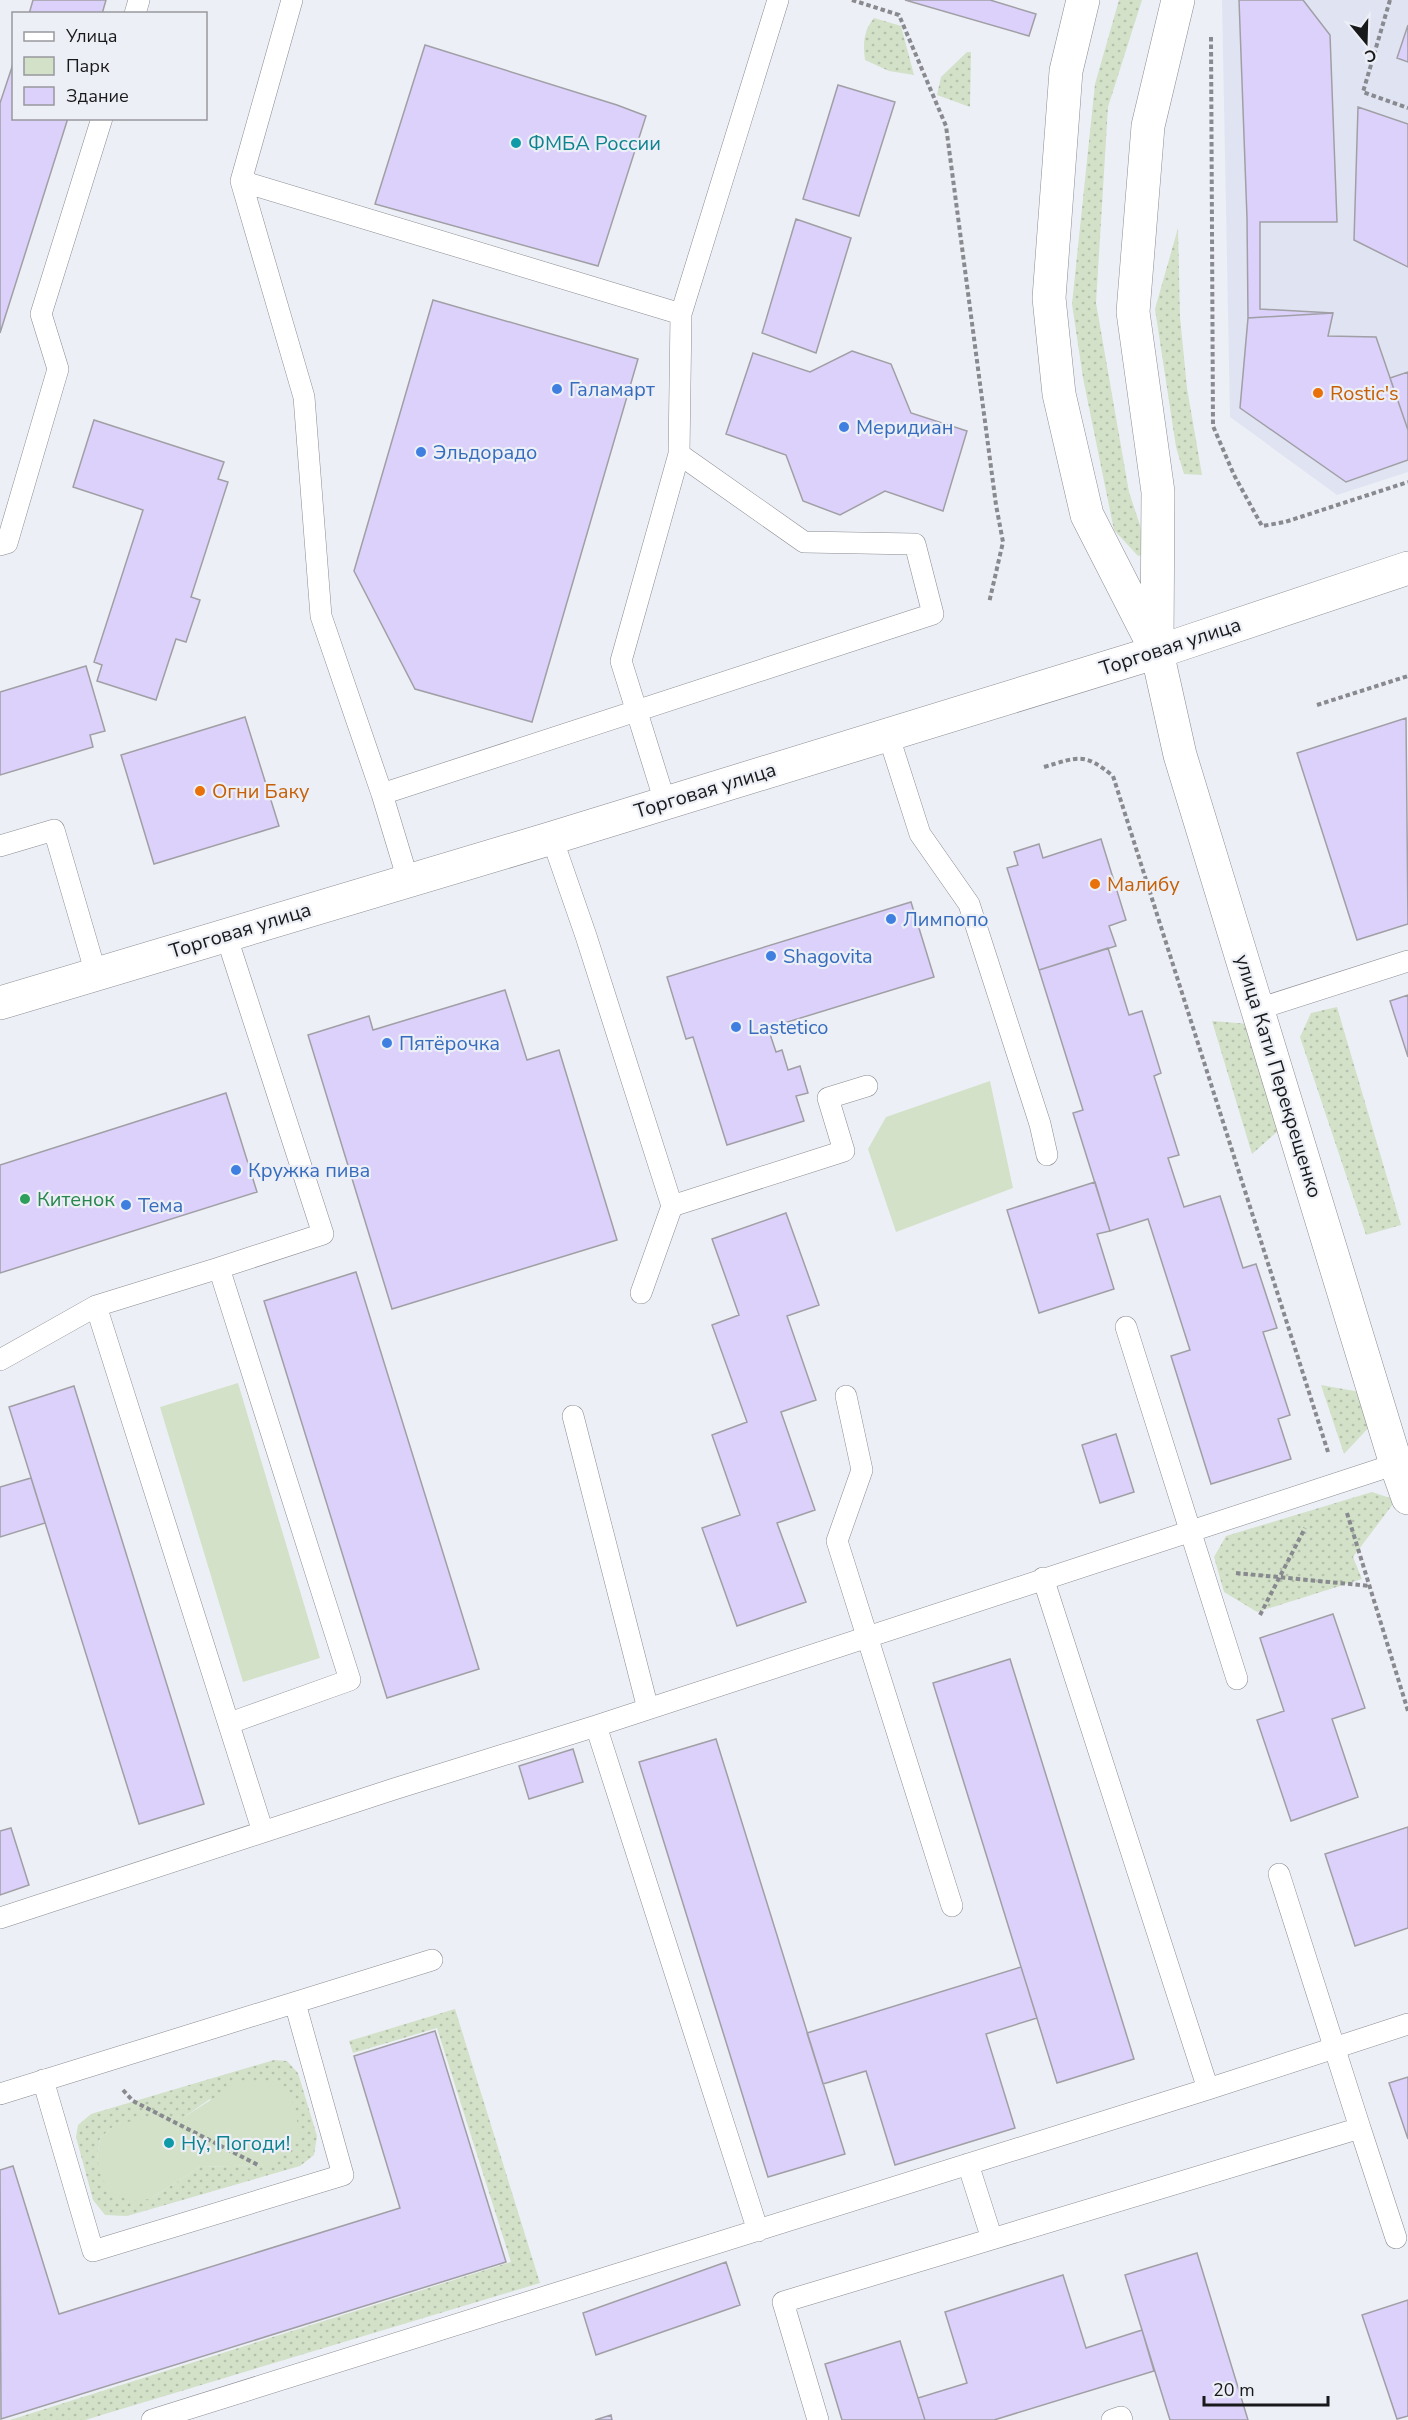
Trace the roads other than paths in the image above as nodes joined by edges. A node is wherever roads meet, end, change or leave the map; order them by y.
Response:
1 (292, 0) edge
2 (778, 0) edge
3 (1083, 0) edge
4 (1178, 0) edge
5 (101, 120) edge
6 (241, 181) junction
7 (681, 314) junction
8 (679, 454) junction
9 (0, 545) edge
10 (1408, 568) edge
11 (1157, 652) junction
12 (637, 712) junction
13 (888, 734) junction
14 (382, 794) junction
15 (665, 802) junction
16 (552, 838) junction
17 (0, 846) edge
18 (408, 880) junction
19 (226, 935) junction
20 (1408, 962) edge
21 (96, 974) junction
22 (0, 1003) edge
23 (1258, 1009) junction
24 (867, 1086) dead end
25 (1047, 1155) dead end
26 (672, 1206) junction
27 (219, 1268) junction
28 (641, 1293) dead end
29 (96, 1306) junction
30 (1126, 1327) dead end
31 (0, 1360) edge
32 (846, 1396) dead end
33 (573, 1416) dead end
34 (1396, 1464) junction
35 (1408, 1498) edge
36 (1189, 1530) junction
37 (1043, 1578) junction
38 (867, 1636) junction
39 (1237, 1679) dead end
40 (648, 1709) junction
41 (230, 1723) junction
42 (597, 1726) junction
43 (263, 1832) junction
44 (1279, 1874) dead end
45 (952, 1906) dead end
46 (0, 1918) edge
47 (432, 1960) dead end
48 (295, 2003) junction
49 (1408, 2024) edge
50 (1335, 2049) junction
51 (43, 2080) junction
52 (1208, 2089) junction
53 (0, 2094) edge
54 (1360, 2128) junction
55 (968, 2164) junction
56 (758, 2231) junction
57 (1396, 2238) dead end
58 (992, 2239) junction
59 (206, 2412) edge
60 (152, 2420) edge
61 (818, 2420) edge
62 (1112, 2420) edge
63 (1122, 2420) edge

1 - 6 lane
2 - 7 lane
3 - 11 street, улица Кати Перекрещенко
4 - 11 street, улица Кати Перекрещенко
5 - 9 lane
6 - 7 lane
6 - 14 lane
7 - 8 lane
8 - 12 lane
8 - 12 lane
10 - 11 street, Торговая улица
11 - 13 street, Торговая улица
11 - 23 street, улица Кати Перекрещенко
12 - 14 lane
12 - 15 lane
13 - 15 street, Торговая улица
13 - 25 lane
14 - 18 lane
15 - 16 street, Торговая улица
16 - 18 street, Торговая улица
16 - 26 lane
17 - 21 lane
18 - 19 street, Торговая улица
19 - 21 street, Торговая улица
19 - 27 lane
20 - 23 lane
21 - 22 street, Торговая улица
23 - 34 street, улица Кати Перекрещенко
24 - 26 lane
26 - 28 lane
27 - 29 lane
27 - 41 lane
29 - 31 lane
29 - 41 lane
30 - 36 lane
32 - 38 lane
33 - 40 lane
34 - 35 street, улица Кати Перекрещенко
34 - 36 lane
36 - 37 lane
36 - 39 lane
37 - 38 lane
37 - 52 lane
38 - 40 lane
38 - 45 lane
40 - 42 lane
41 - 43 lane
42 - 43 lane
42 - 56 lane
43 - 46 lane
44 - 50 lane
47 - 48 lane
48 - 51 lane
48 - 51 lane
49 - 50 lane
50 - 52 lane
50 - 54 lane
51 - 53 lane
52 - 55 lane
54 - 57 lane
54 - 58 lane
55 - 56 lane
55 - 58 lane
56 - 59 lane
58 - 61 lane
59 - 60 lane
62 - 63 lane

